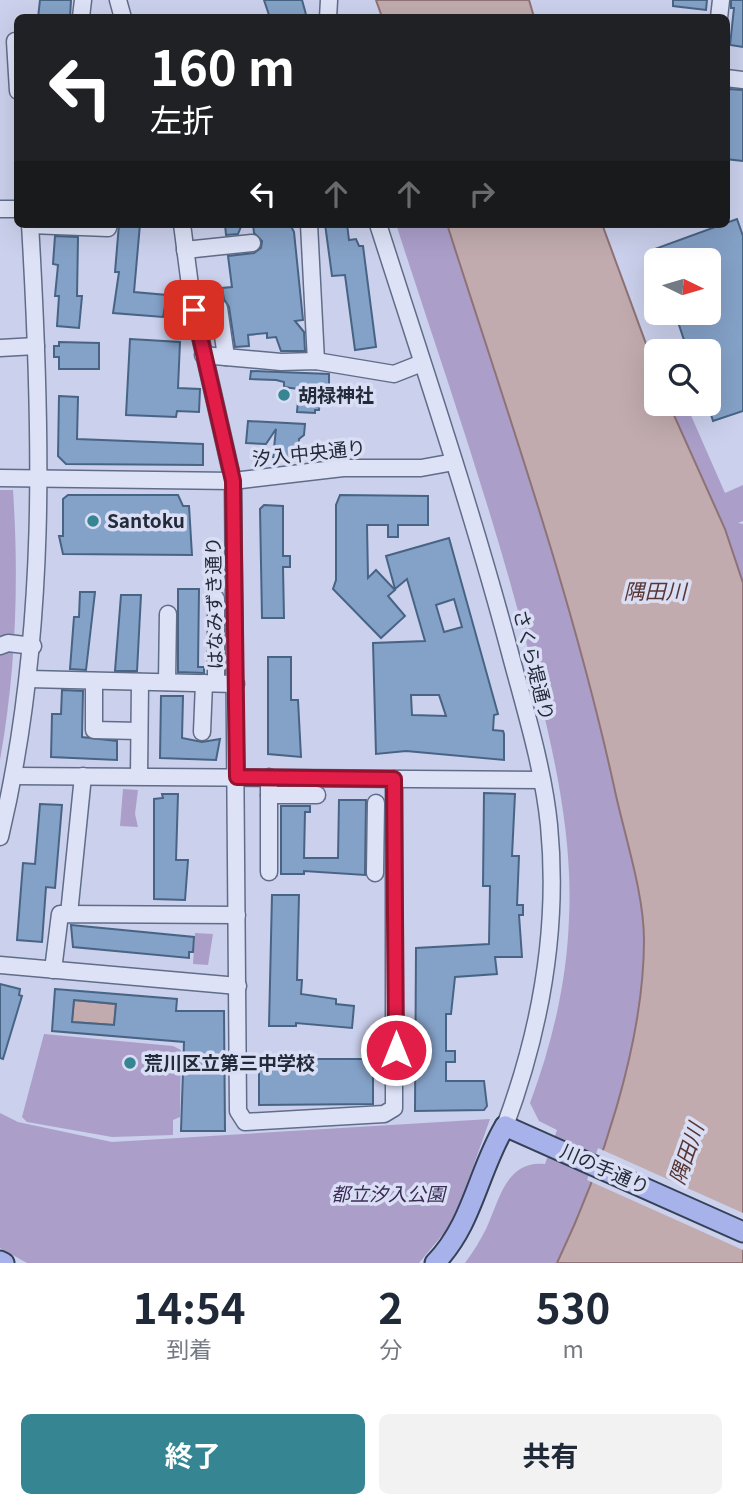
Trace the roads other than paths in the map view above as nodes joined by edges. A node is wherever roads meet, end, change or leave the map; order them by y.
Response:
1 (11, 49) edge
2 (14, 67) edge
3 (30, 228) edge
4 (182, 228) edge
5 (309, 228) edge
6 (379, 228) edge
7 (252, 243) dead end
8 (185, 250) junction
9 (194, 310) junction
10 (36, 346) junction
11 (0, 348) edge
12 (203, 355) junction
13 (226, 357) junction
14 (316, 361) junction
15 (422, 363) junction
16 (454, 462) junction
17 (0, 478) edge
18 (37, 479) junction
19 (233, 481) junction
20 (216, 599) dead end
21 (168, 614) dead end
22 (0, 646) edge
23 (32, 651) junction
24 (0, 654) edge
25 (29, 679) junction
26 (94, 681) junction
27 (140, 682) junction
28 (167, 682) junction
29 (210, 683) junction
30 (236, 684) junction
31 (139, 731) junction
32 (202, 732) dead end
33 (15, 776) junction
34 (83, 776) junction
35 (139, 776) junction
36 (237, 777) junction
37 (269, 777) junction
38 (394, 779) junction
39 (541, 780) junction
40 (269, 794) junction
41 (317, 795) dead end
42 (376, 803) dead end
43 (0, 837) edge
44 (376, 844) junction
45 (394, 844) junction
46 (269, 872) dead end
47 (375, 873) dead end
48 (69, 914) junction
49 (237, 915) junction
50 (0, 965) edge
51 (53, 970) junction
52 (238, 986) junction
53 (505, 1126) junction
54 (743, 1232) edge
55 (435, 1263) edge
56 (449, 1263) edge

1 - 2 street
3 - 10 street
4 - 8 street, はなみずき通り
5 - 14 street
6 - 15 street, さくら堤通り
7 - 8 street
8 - 9 street, はなみずき通り
9 - 12 street, はなみずき通り
9 - 13 street
10 - 11 street
10 - 18 street
12 - 13 street
12 - 19 street, はなみずき通り
13 - 14 street
14 - 15 street
15 - 16 street, さくら堤通り
16 - 19 street, 汐入中央通り
16 - 39 street, さくら堤通り
17 - 18 street, 汐入中央通り
18 - 19 street, 汐入中央通り
18 - 23 street
19 - 30 street, はなみずき通り
20 - 29 street
21 - 28 street
22 - 23 street
23 - 24 street
23 - 25 street
25 - 26 street
25 - 33 street
26 - 27 street
26 - 31 street
27 - 28 street
27 - 31 street
28 - 29 street
29 - 30 street
29 - 32 street
30 - 36 street, はなみずき通り
31 - 35 street
33 - 34 street
33 - 43 street
34 - 35 street
34 - 48 street
35 - 36 street
36 - 37 street
36 - 49 street, はなみずき通り
37 - 38 street
37 - 40 street
38 - 39 street
38 - 45 street
39 - 53 street, さくら堤通り
40 - 41 street
40 - 46 street
42 - 44 street
44 - 45 street
44 - 47 street
45 - 52 street, はなみずき通り
48 - 49 street
48 - 51 street
49 - 52 street, はなみずき通り
50 - 51 street
51 - 52 street
53 - 54 main road, 川の手通り
53 - 55 main road
53 - 56 main road

